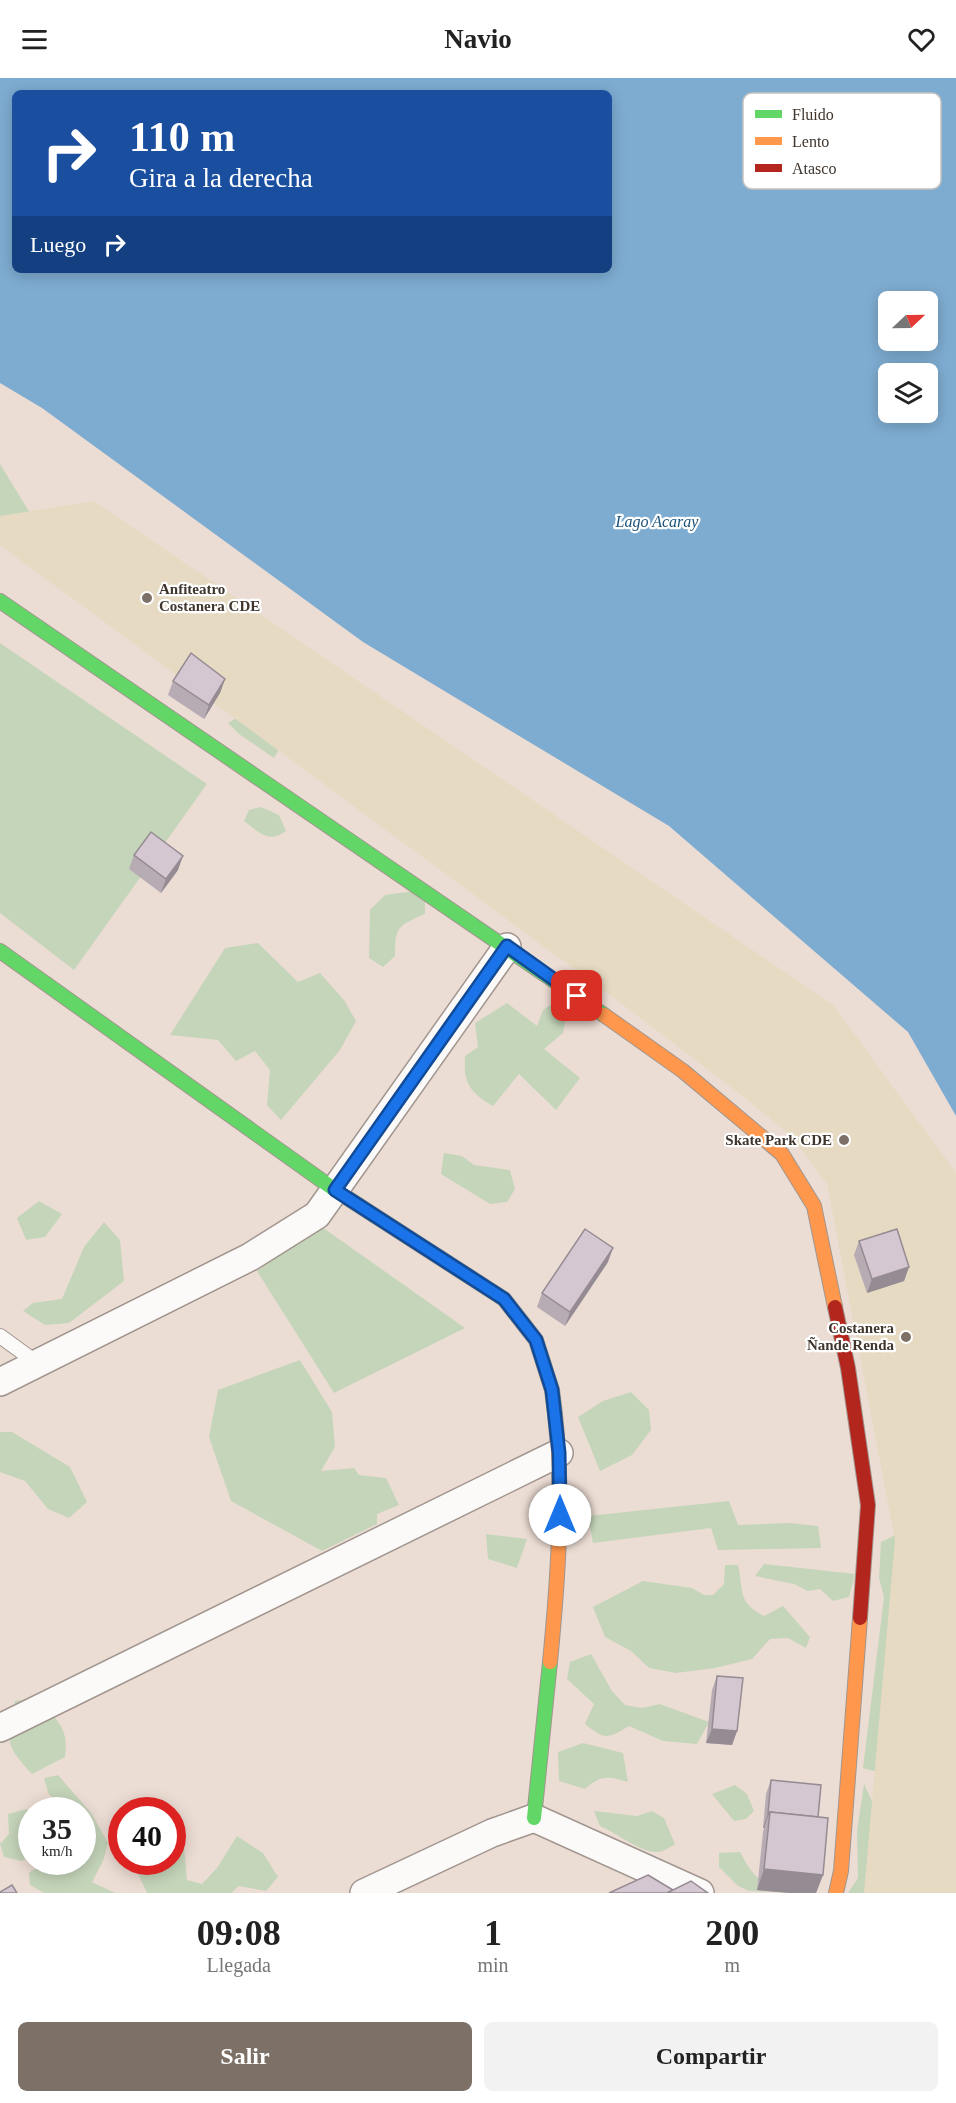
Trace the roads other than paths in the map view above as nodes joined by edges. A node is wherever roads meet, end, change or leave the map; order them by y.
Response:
1 (0, 601) edge
2 (507, 946) junction
3 (0, 951) edge
4 (335, 1190) junction
5 (0, 1336) edge
6 (37, 1363) junction
7 (0, 1382) edge
8 (559, 1453) junction
9 (0, 1728) edge
10 (534, 1818) junction
11 (364, 1893) edge
12 (700, 1893) edge
13 (836, 1893) edge

1 - 2 street
2 - 4 street
2 - 13 street
3 - 4 street
4 - 6 street
4 - 8 street
5 - 6 lane
6 - 7 street
8 - 9 street
8 - 10 street
10 - 11 street
10 - 12 street

